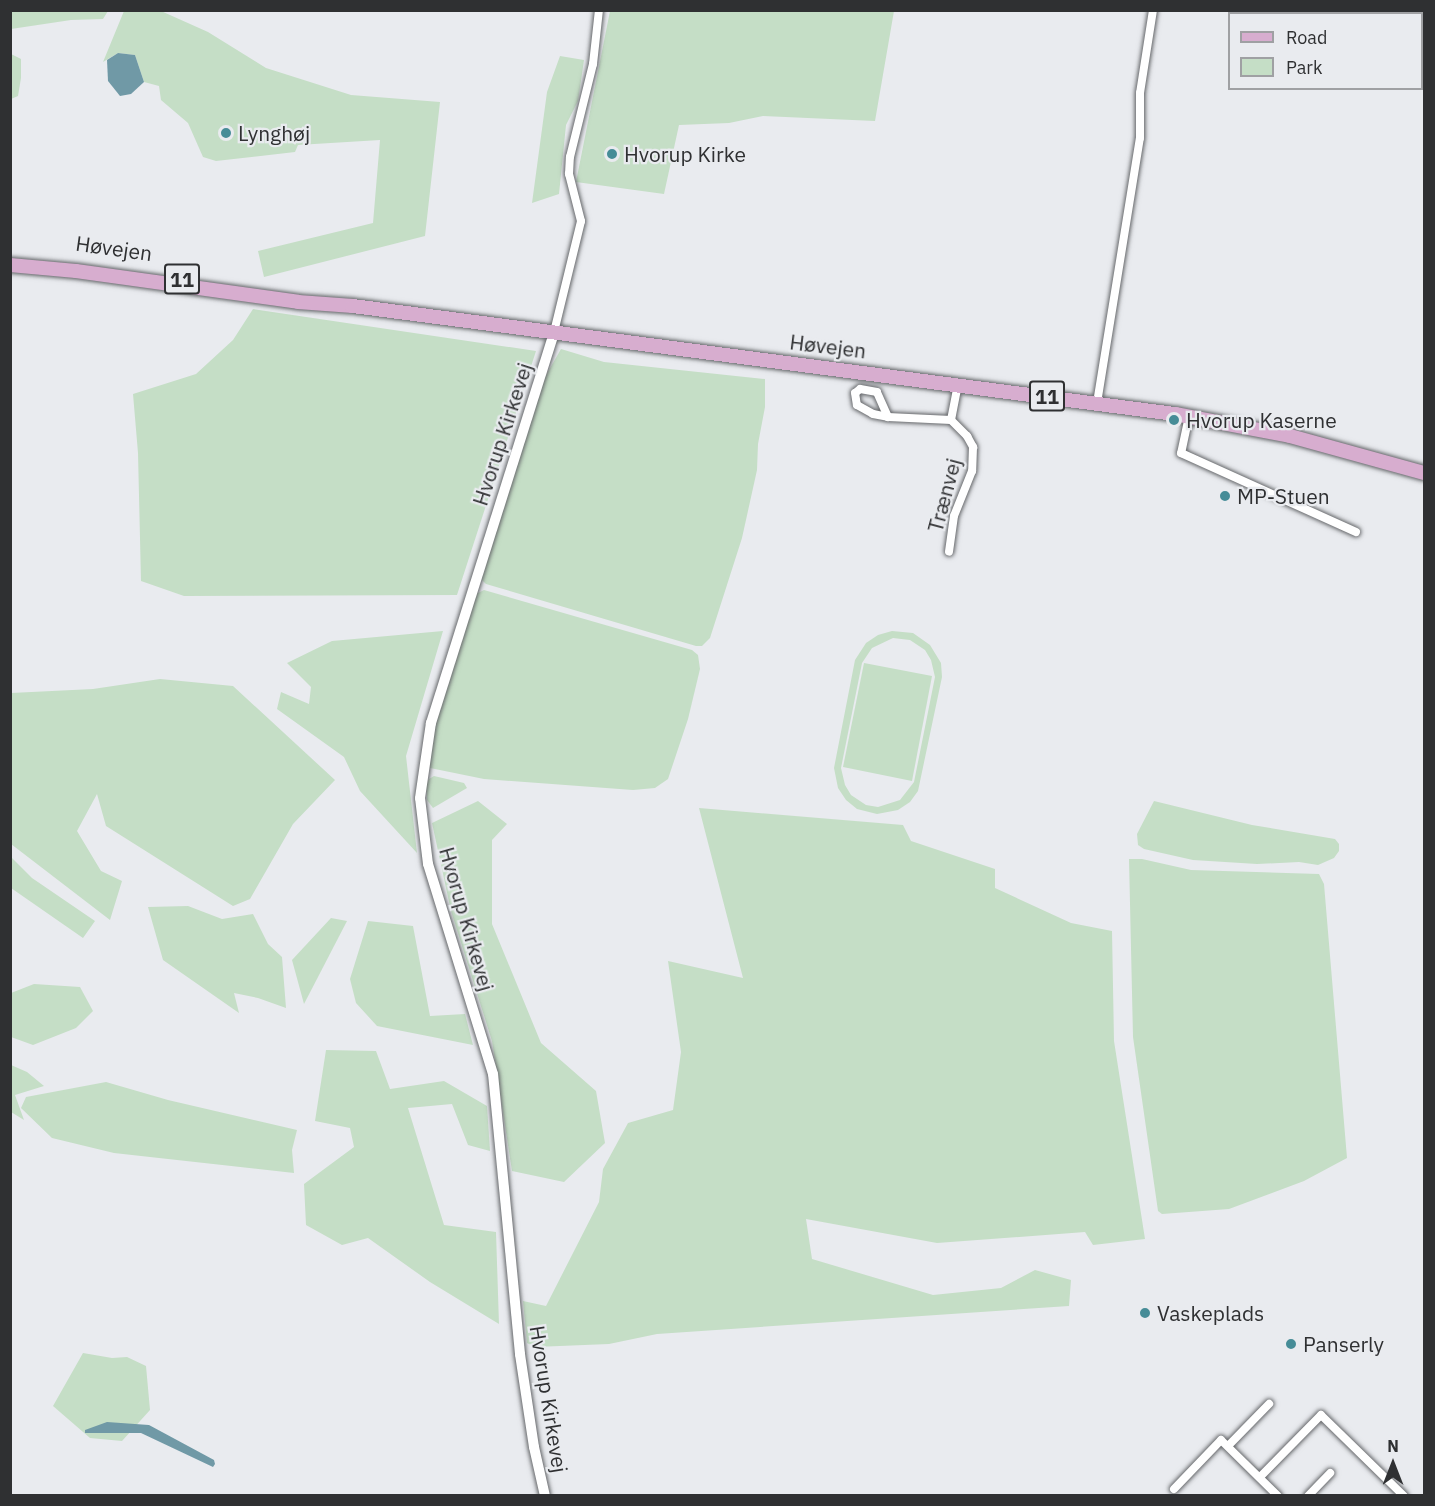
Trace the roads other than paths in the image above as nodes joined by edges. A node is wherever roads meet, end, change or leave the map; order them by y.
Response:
1 (599, 10) edge
2 (1153, 10) edge
3 (10, 259) edge
4 (10, 266) edge
5 (353, 306) junction
6 (554, 332) junction
7 (958, 384) junction
8 (1097, 403) junction
9 (1189, 416) junction
10 (888, 417) dead end
11 (951, 420) junction
12 (1425, 473) edge
13 (1356, 532) dead end
14 (949, 552) dead end
15 (1269, 1404) dead end
16 (1228, 1446) junction
17 (1330, 1473) dead end
18 (1260, 1477) junction
19 (1174, 1489) dead end
20 (545, 1496) edge
21 (1278, 1496) edge
22 (1308, 1496) edge
23 (1404, 1496) edge

1 - 6 street
2 - 8 street
3 - 5 main road, Høvejen / 11
4 - 5 main road, Høvejen / 11
5 - 6 main road, Høvejen / 11
6 - 7 main road, Høvejen / 11
6 - 20 street, Hvorup Kirkevej
7 - 8 main road, Høvejen / 11
7 - 11 street
8 - 9 main road, Høvejen / 11
9 - 12 main road, Høvejen / 11
9 - 13 street
10 - 11 street
11 - 14 street, Trænvej
15 - 16 street
16 - 18 street
16 - 19 street
17 - 22 street
18 - 21 street
18 - 23 street

